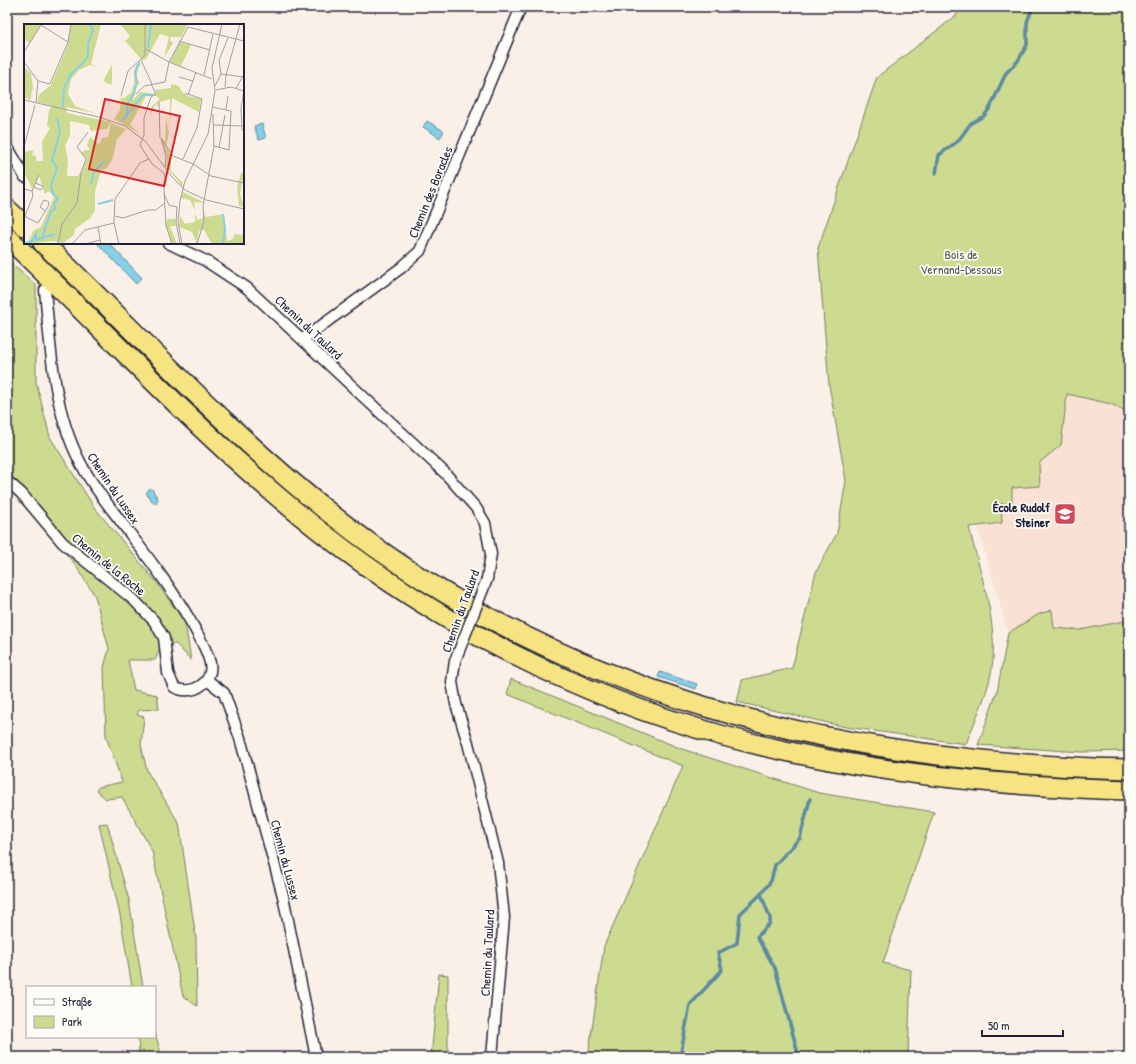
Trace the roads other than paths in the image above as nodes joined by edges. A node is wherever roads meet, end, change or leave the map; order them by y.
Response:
1 (521, 7) edge
2 (7, 146) edge
3 (24, 175) edge
4 (7, 209) edge
5 (24, 225) edge
6 (7, 237) edge
7 (44, 244) edge
8 (170, 244) edge
9 (45, 290) dead end
10 (303, 339) junction
11 (7, 481) edge
12 (207, 680) junction
13 (1129, 769) edge
14 (1129, 790) edge
15 (316, 1057) edge
16 (492, 1057) edge

1 - 10 street, Chemin des Boracles
2 - 3 street
4 - 5 highway
6 - 14 highway
7 - 13 highway
8 - 10 street, Chemin du Taulard
9 - 12 street, Chemin du Lussex
10 - 16 street, Chemin du Taulard, bridge
11 - 12 street, Chemin de la Roche
12 - 15 street, Chemin du Lussex

